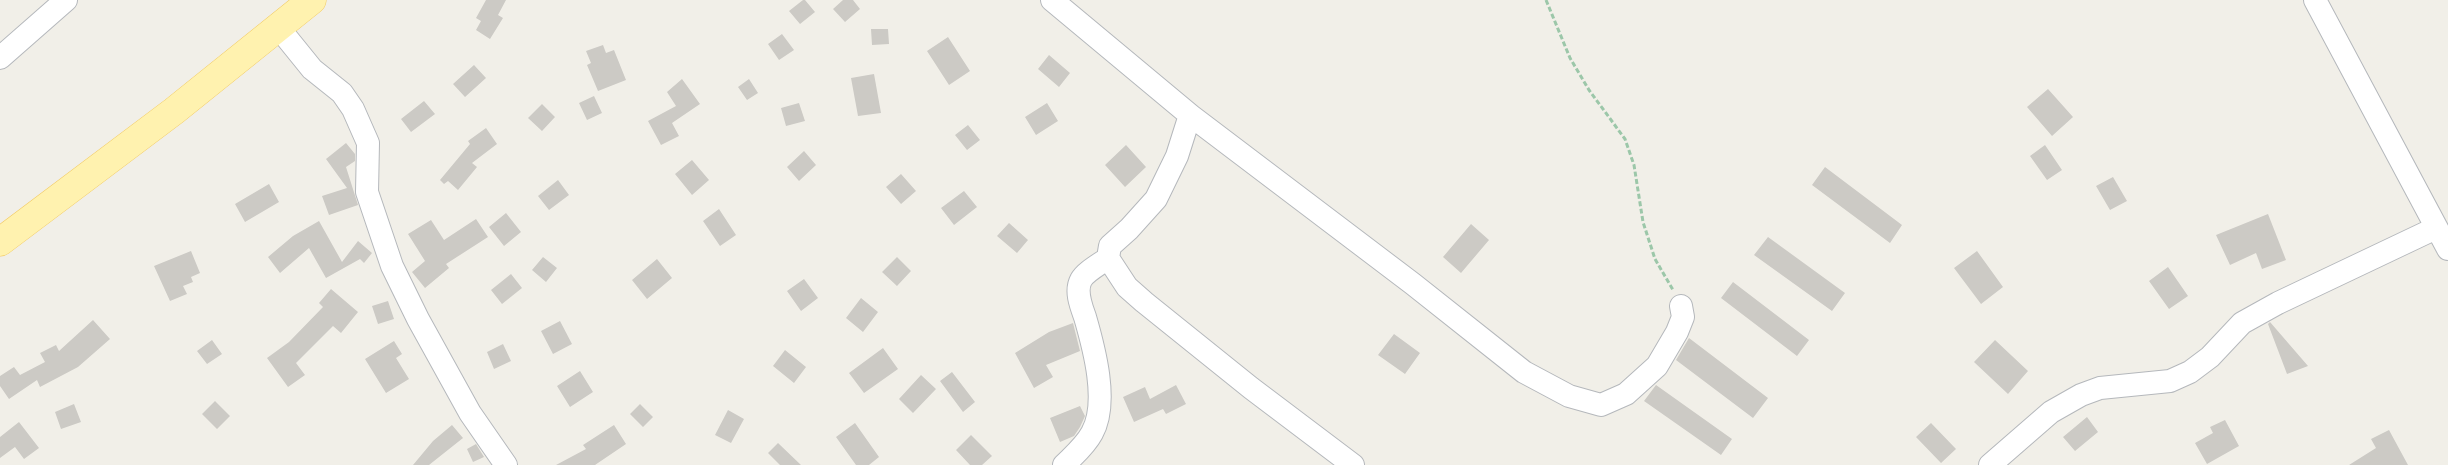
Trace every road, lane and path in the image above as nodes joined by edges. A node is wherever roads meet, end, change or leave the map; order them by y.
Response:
1 (66, 0) edge
2 (312, 0) edge
3 (1052, 0) edge
4 (1546, 0) edge
5 (2315, 0) edge
6 (278, 28) junction
7 (0, 58) edge
8 (1190, 115) junction
9 (2436, 228) junction
10 (0, 242) edge
11 (2448, 249) edge
12 (1108, 258) junction
13 (1681, 306) joint
14 (506, 465) edge
15 (1064, 465) edge
16 (1353, 465) edge
17 (1990, 465) edge

1 - 7 street
2 - 6 main road
3 - 8 street
4 - 13 path
5 - 9 street
6 - 10 main road
6 - 14 street
8 - 12 street
8 - 13 street
9 - 11 street
9 - 17 street
12 - 15 street
12 - 16 street

